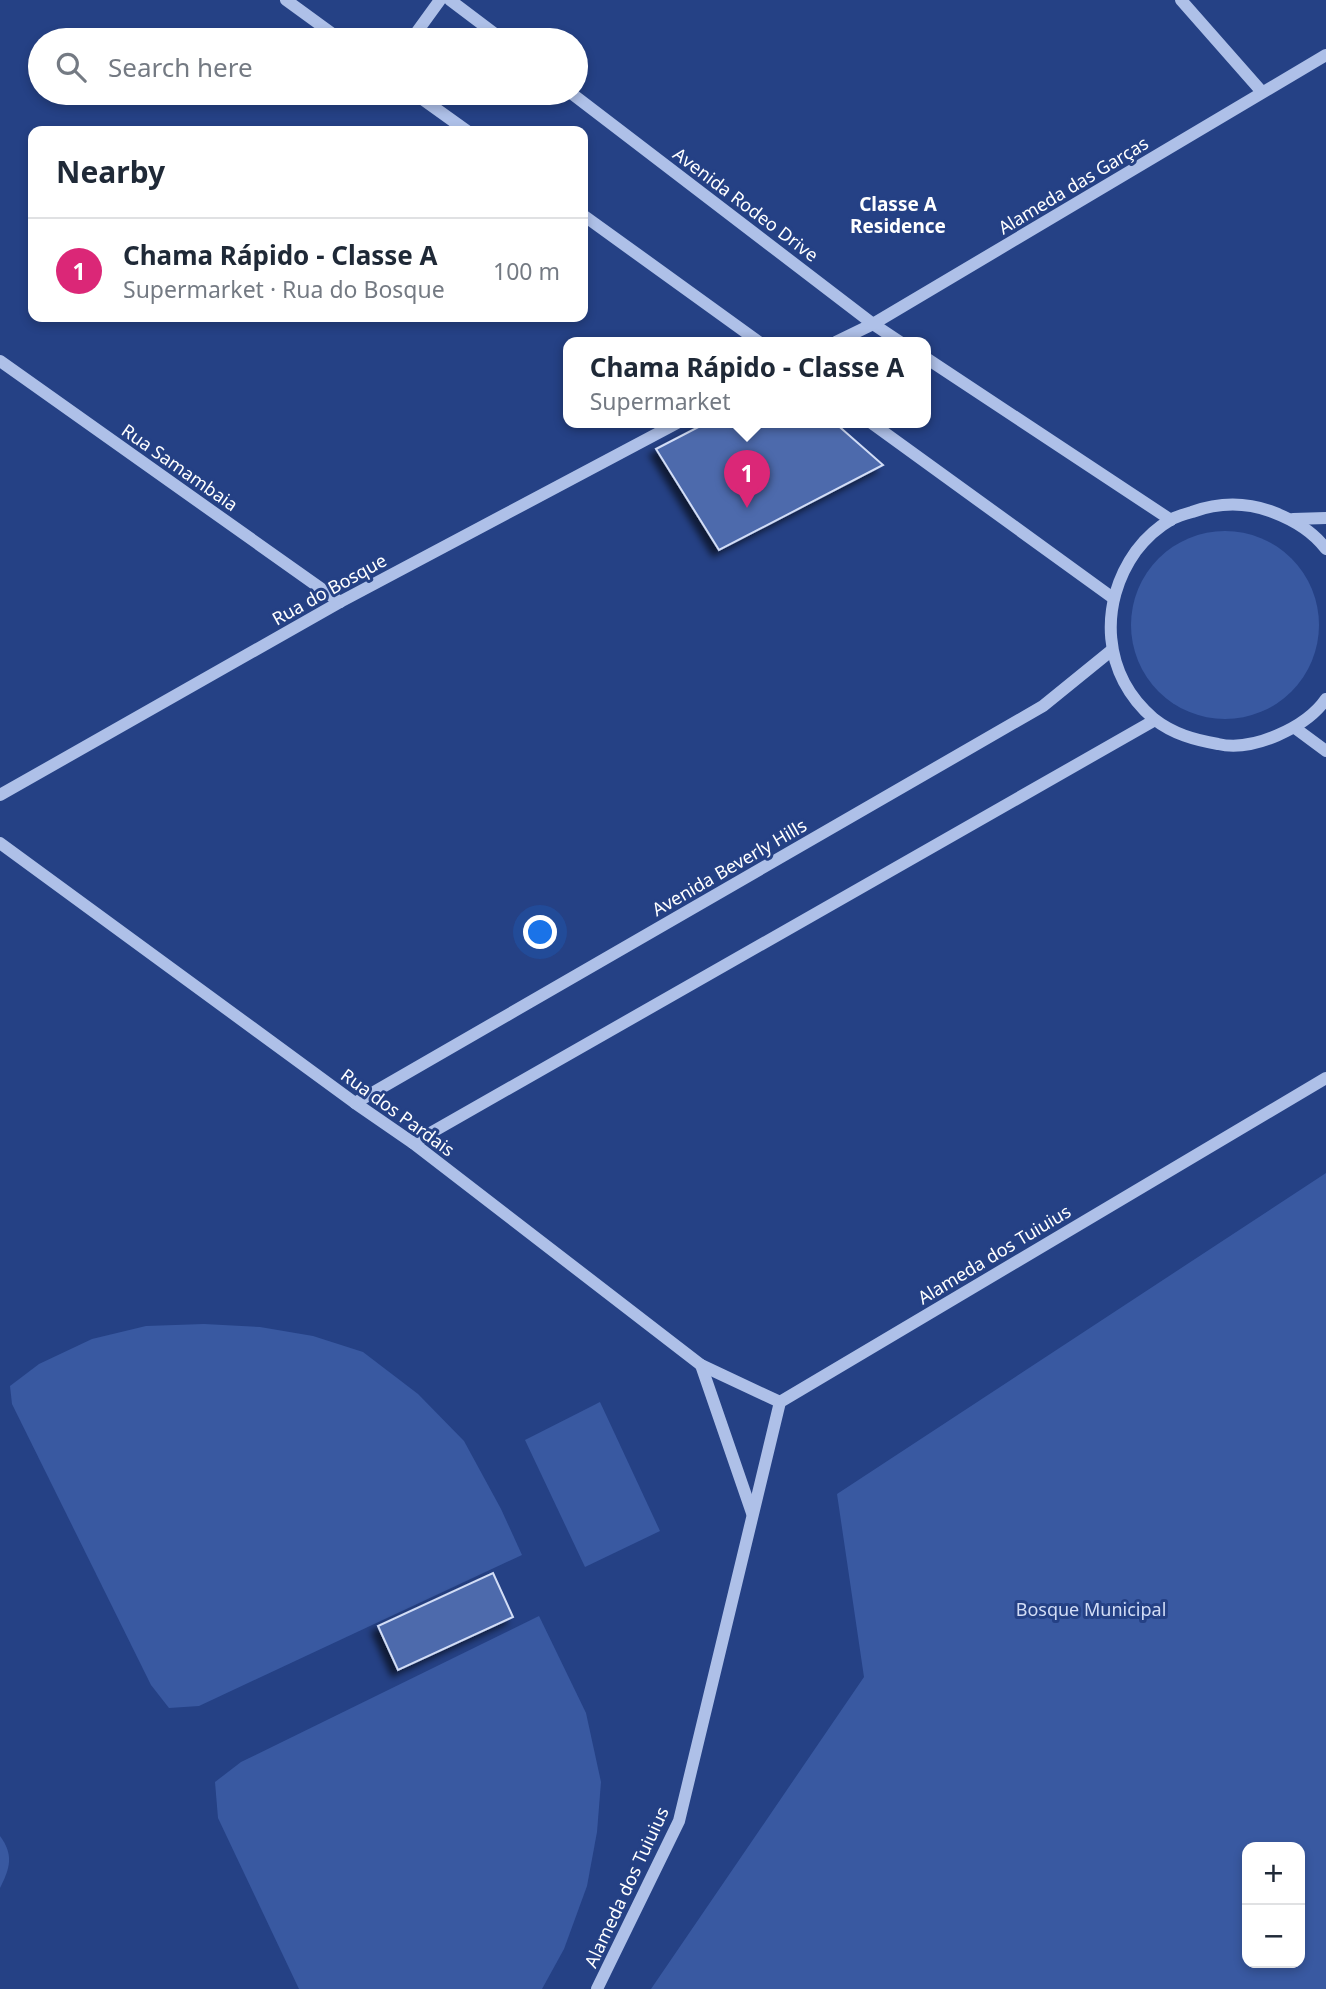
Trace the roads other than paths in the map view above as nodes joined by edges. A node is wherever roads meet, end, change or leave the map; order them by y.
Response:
1 (286, 0) edge
2 (440, 0) edge
3 (450, 0) edge
4 (1181, 0) edge
5 (324, 28) edge
6 (420, 28) edge
7 (487, 28) edge
8 (1326, 55) edge
9 (1262, 92) junction
10 (431, 105) edge
11 (587, 105) edge
12 (460, 126) edge
13 (588, 219) edge
14 (873, 324) junction
15 (752, 337) edge
16 (846, 337) edge
17 (892, 337) edge
18 (0, 361) edge
19 (931, 361) edge
20 (668, 428) edge
21 (878, 428) edge
22 (1326, 518) edge
23 (1293, 519) junction
24 (1171, 520) junction
25 (1326, 549) edge
26 (1113, 598) junction
27 (340, 602) junction
28 (1112, 650) junction
29 (1326, 699) edge
30 (1155, 720) junction
31 (1295, 728) junction
32 (1326, 751) edge
33 (0, 795) edge
34 (0, 843) edge
35 (1326, 1078) edge
36 (355, 1103) junction
37 (413, 1143) junction
38 (701, 1365) junction
39 (779, 1402) junction
40 (753, 1514) junction
41 (597, 1989) edge

1 - 5 street
2 - 6 street
3 - 7 street
4 - 9 street
8 - 9 street, Alameda das Garças
9 - 14 street, Alameda das Garças
10 - 12 street
11 - 14 street, Avenida Rodeo Drive
13 - 15 street
14 - 16 street, Alameda das Garças
14 - 17 street, Avenida Rodeo Drive
18 - 27 street, Rua Samambaia
19 - 24 street
20 - 27 street, Rua do Bosque
21 - 26 street
22 - 23 street
23 - 24 street
23 - 25 street
24 - 26 street
26 - 28 street
27 - 33 street, Rua do Bosque
28 - 30 street
28 - 36 street, Avenida Beverly Hills
29 - 31 street
30 - 31 street
30 - 37 street
31 - 32 street
34 - 36 street, Rua dos Pardais
35 - 39 street, Alameda dos Tuiuius
36 - 37 street, Rua dos Pardais
37 - 38 street, Rua dos Pardais
38 - 39 street, Rua dos Pardais
38 - 40 street
39 - 40 street, Alameda dos Tuiuius
40 - 41 street, Alameda dos Tuiuius

